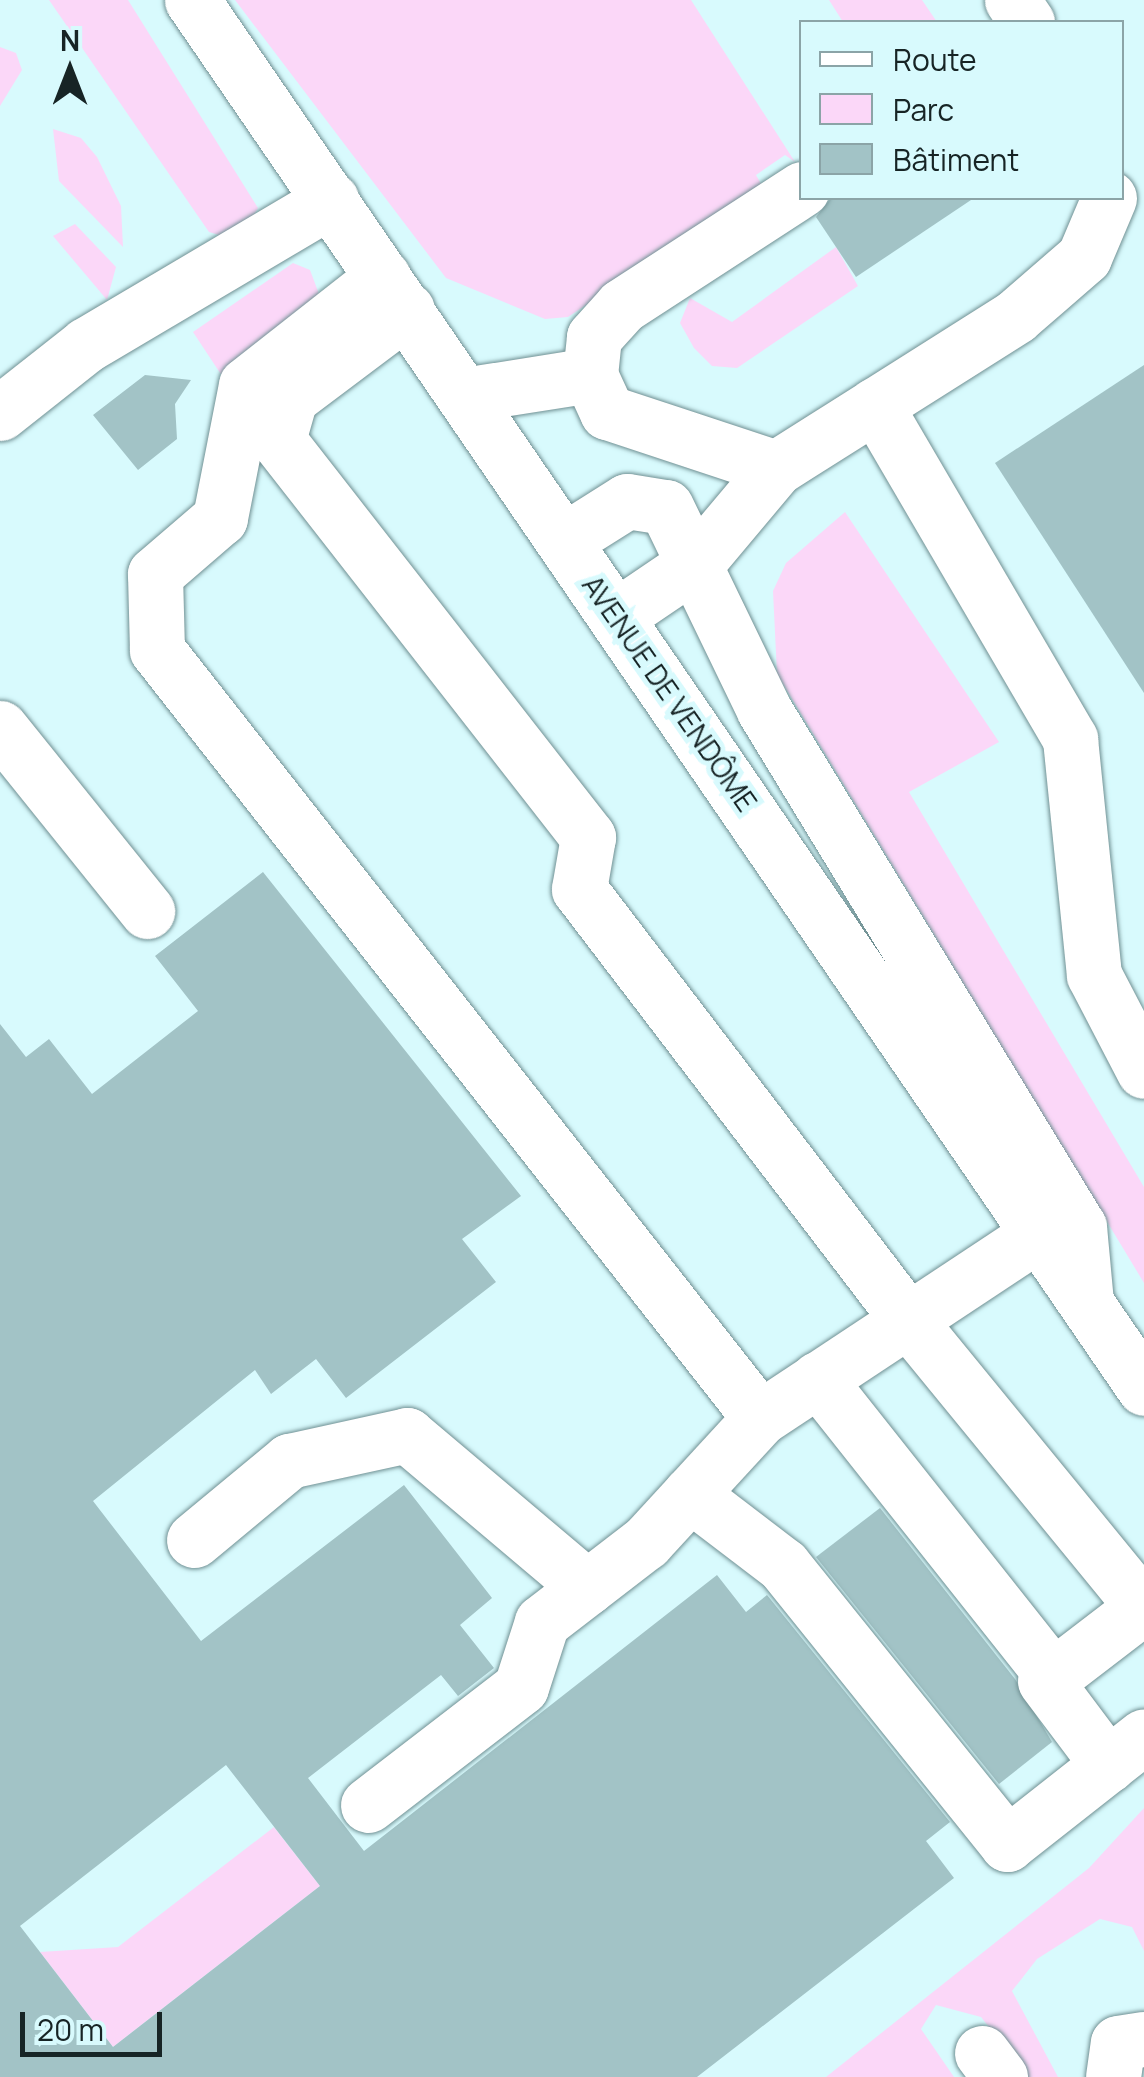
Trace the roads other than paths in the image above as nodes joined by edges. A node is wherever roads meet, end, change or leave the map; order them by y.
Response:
1 (192, 0) edge
2 (799, 191) edge
3 (331, 200) junction
4 (1108, 200) edge
5 (395, 294) junction
6 (590, 375) junction
7 (464, 396) junction
8 (876, 405) junction
9 (0, 413) edge
10 (286, 450) junction
11 (776, 468) junction
12 (226, 490) junction
13 (565, 540) junction
14 (698, 561) junction
15 (617, 616) junction
16 (0, 728) edge
17 (147, 910) dead end
18 (1144, 1071) edge
19 (1040, 1233) junction
20 (1086, 1302) junction
21 (908, 1320) junction
22 (818, 1379) junction
23 (1144, 1388) edge
24 (760, 1418) junction
25 (690, 1494) junction
26 (194, 1540) dead end
27 (588, 1586) junction
28 (1053, 1676) junction
29 (1126, 1750) edge
30 (368, 1806) dead end
31 (1144, 2040) edge
32 (1113, 2077) edge

1 - 3 main road, AVENUE DE VENDÔME
2 - 6 main road
3 - 5 main road, AVENUE DE VENDÔME
3 - 9 main road
4 - 8 main road
5 - 7 main road, AVENUE DE VENDÔME
5 - 10 main road
5 - 12 main road
6 - 7 main road
6 - 11 main road
7 - 13 main road, AVENUE DE VENDÔME
8 - 11 main road
8 - 18 main road
10 - 12 main road
10 - 21 main road
11 - 14 main road
12 - 24 main road
13 - 14 main road
13 - 15 main road, AVENUE DE VENDÔME
14 - 15 main road
14 - 20 main road
15 - 19 main road, AVENUE DE VENDÔME
16 - 17 main road
19 - 20 main road, AVENUE DE VENDÔME
19 - 21 main road
20 - 23 main road, AVENUE DE VENDÔME
21 - 22 main road
21 - 28 main road
22 - 24 main road
22 - 28 main road
24 - 25 main road
25 - 27 main road
25 - 29 main road
26 - 27 main road
27 - 30 main road
28 - 29 main road
31 - 32 main road

